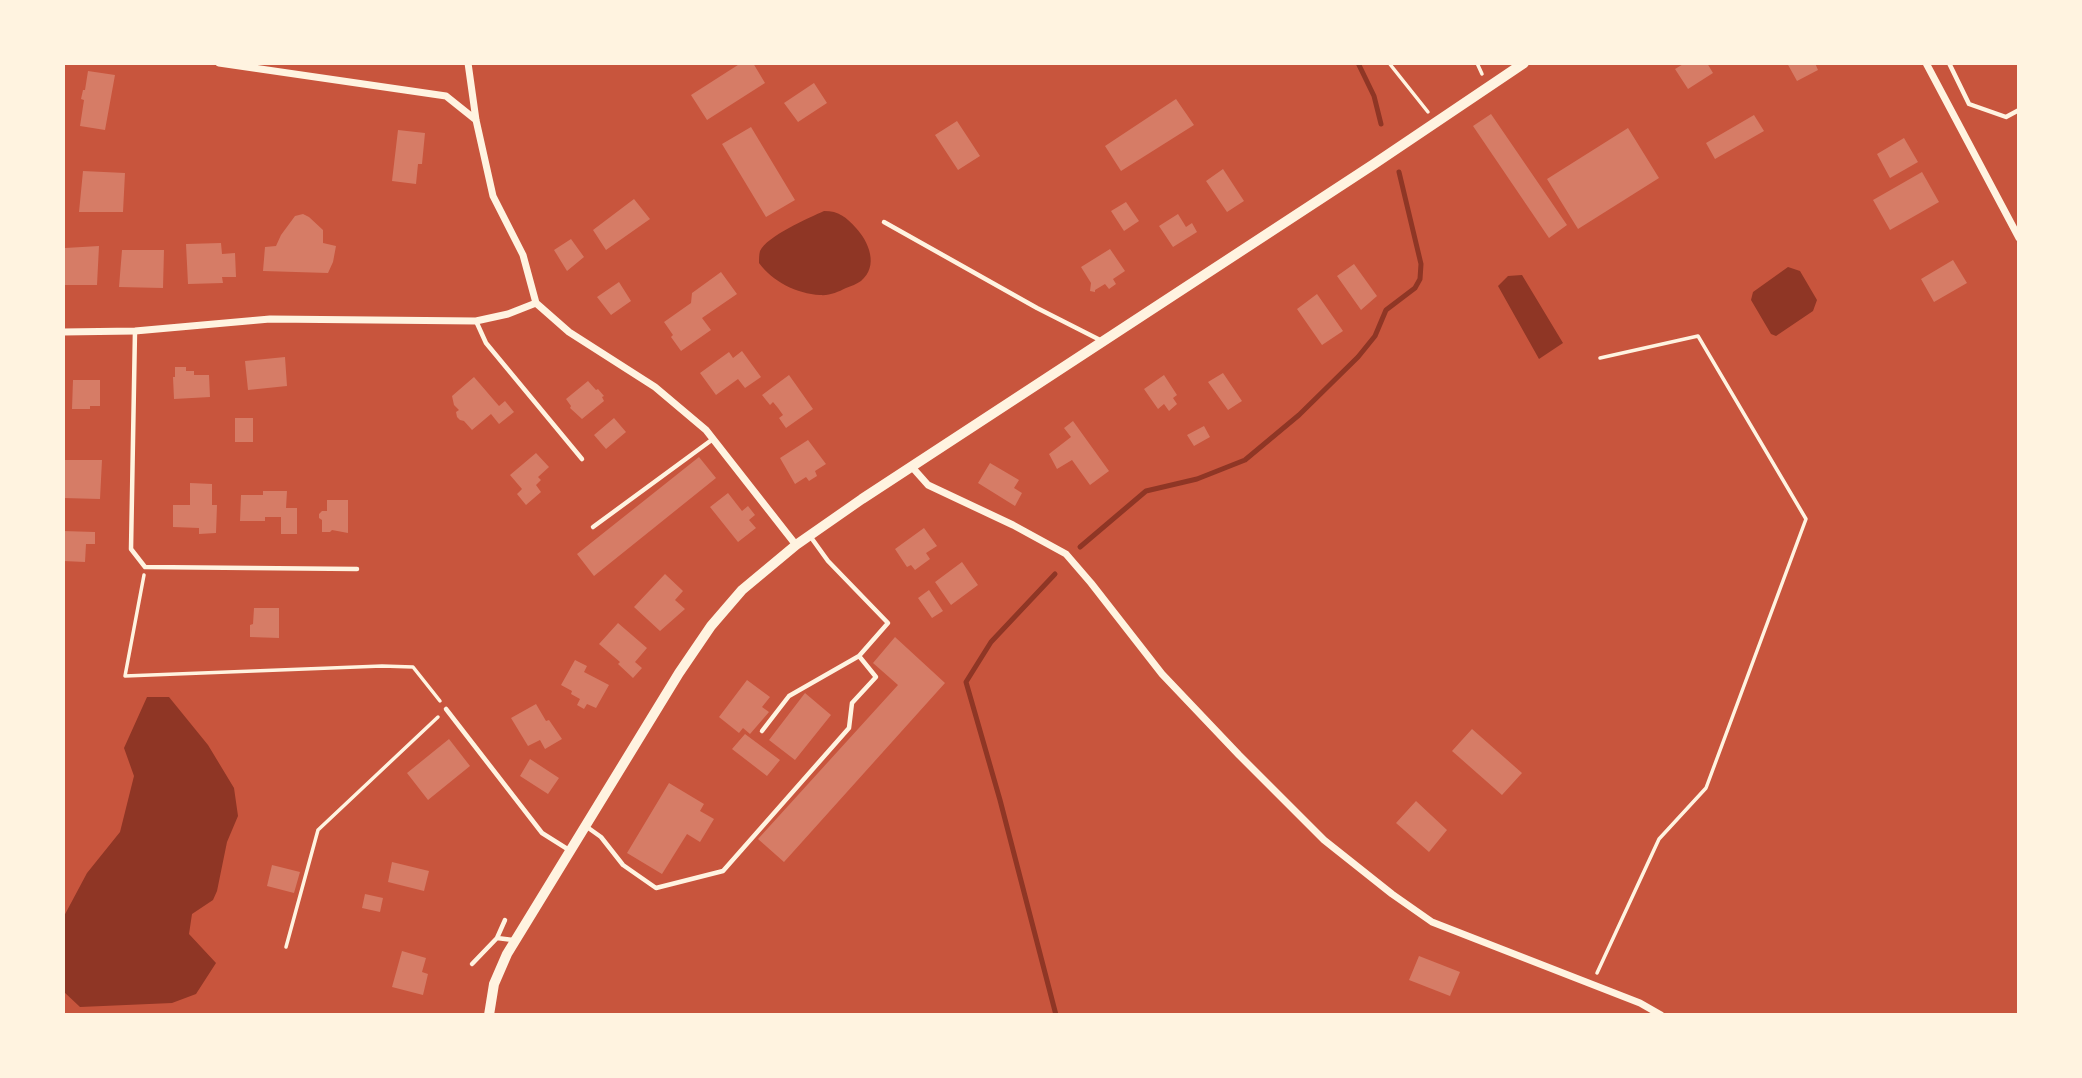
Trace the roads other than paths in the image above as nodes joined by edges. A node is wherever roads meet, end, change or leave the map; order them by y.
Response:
1 (219, 63) edge
2 (468, 63) edge
3 (1524, 63) edge
4 (1926, 63) edge
5 (1949, 63) edge
6 (2019, 110) edge
7 (476, 120) junction
8 (884, 222) dead end
9 (2019, 238) edge
10 (536, 303) junction
11 (476, 321) junction
12 (135, 331) junction
13 (63, 332) edge
14 (1103, 341) junction
15 (713, 439) junction
16 (582, 459) dead end
17 (912, 467) junction
18 (593, 527) dead end
19 (809, 535) junction
20 (796, 545) junction
21 (356, 569) dead end
22 (859, 656) junction
23 (446, 709) road end
24 (762, 731) dead end
25 (585, 826) junction
26 (570, 851) junction
27 (505, 920) dead end
28 (497, 938) junction
29 (515, 941) junction
30 (472, 964) dead end
31 (489, 1015) edge
32 (1661, 1015) edge

1 - 7 street
2 - 7 street
3 - 14 street
4 - 9 street
5 - 6 lane
7 - 10 street
8 - 14 lane
10 - 11 street
10 - 15 street
11 - 12 street
11 - 16 lane
12 - 13 street
12 - 21 lane
14 - 17 street
15 - 18 lane
15 - 20 street
17 - 19 street
17 - 32 street
19 - 20 street
19 - 22 lane
20 - 25 street
22 - 24 lane
22 - 25 lane
23 - 26 lane
25 - 26 street
26 - 29 street
27 - 28 lane
28 - 29 lane
28 - 30 lane
29 - 31 street

